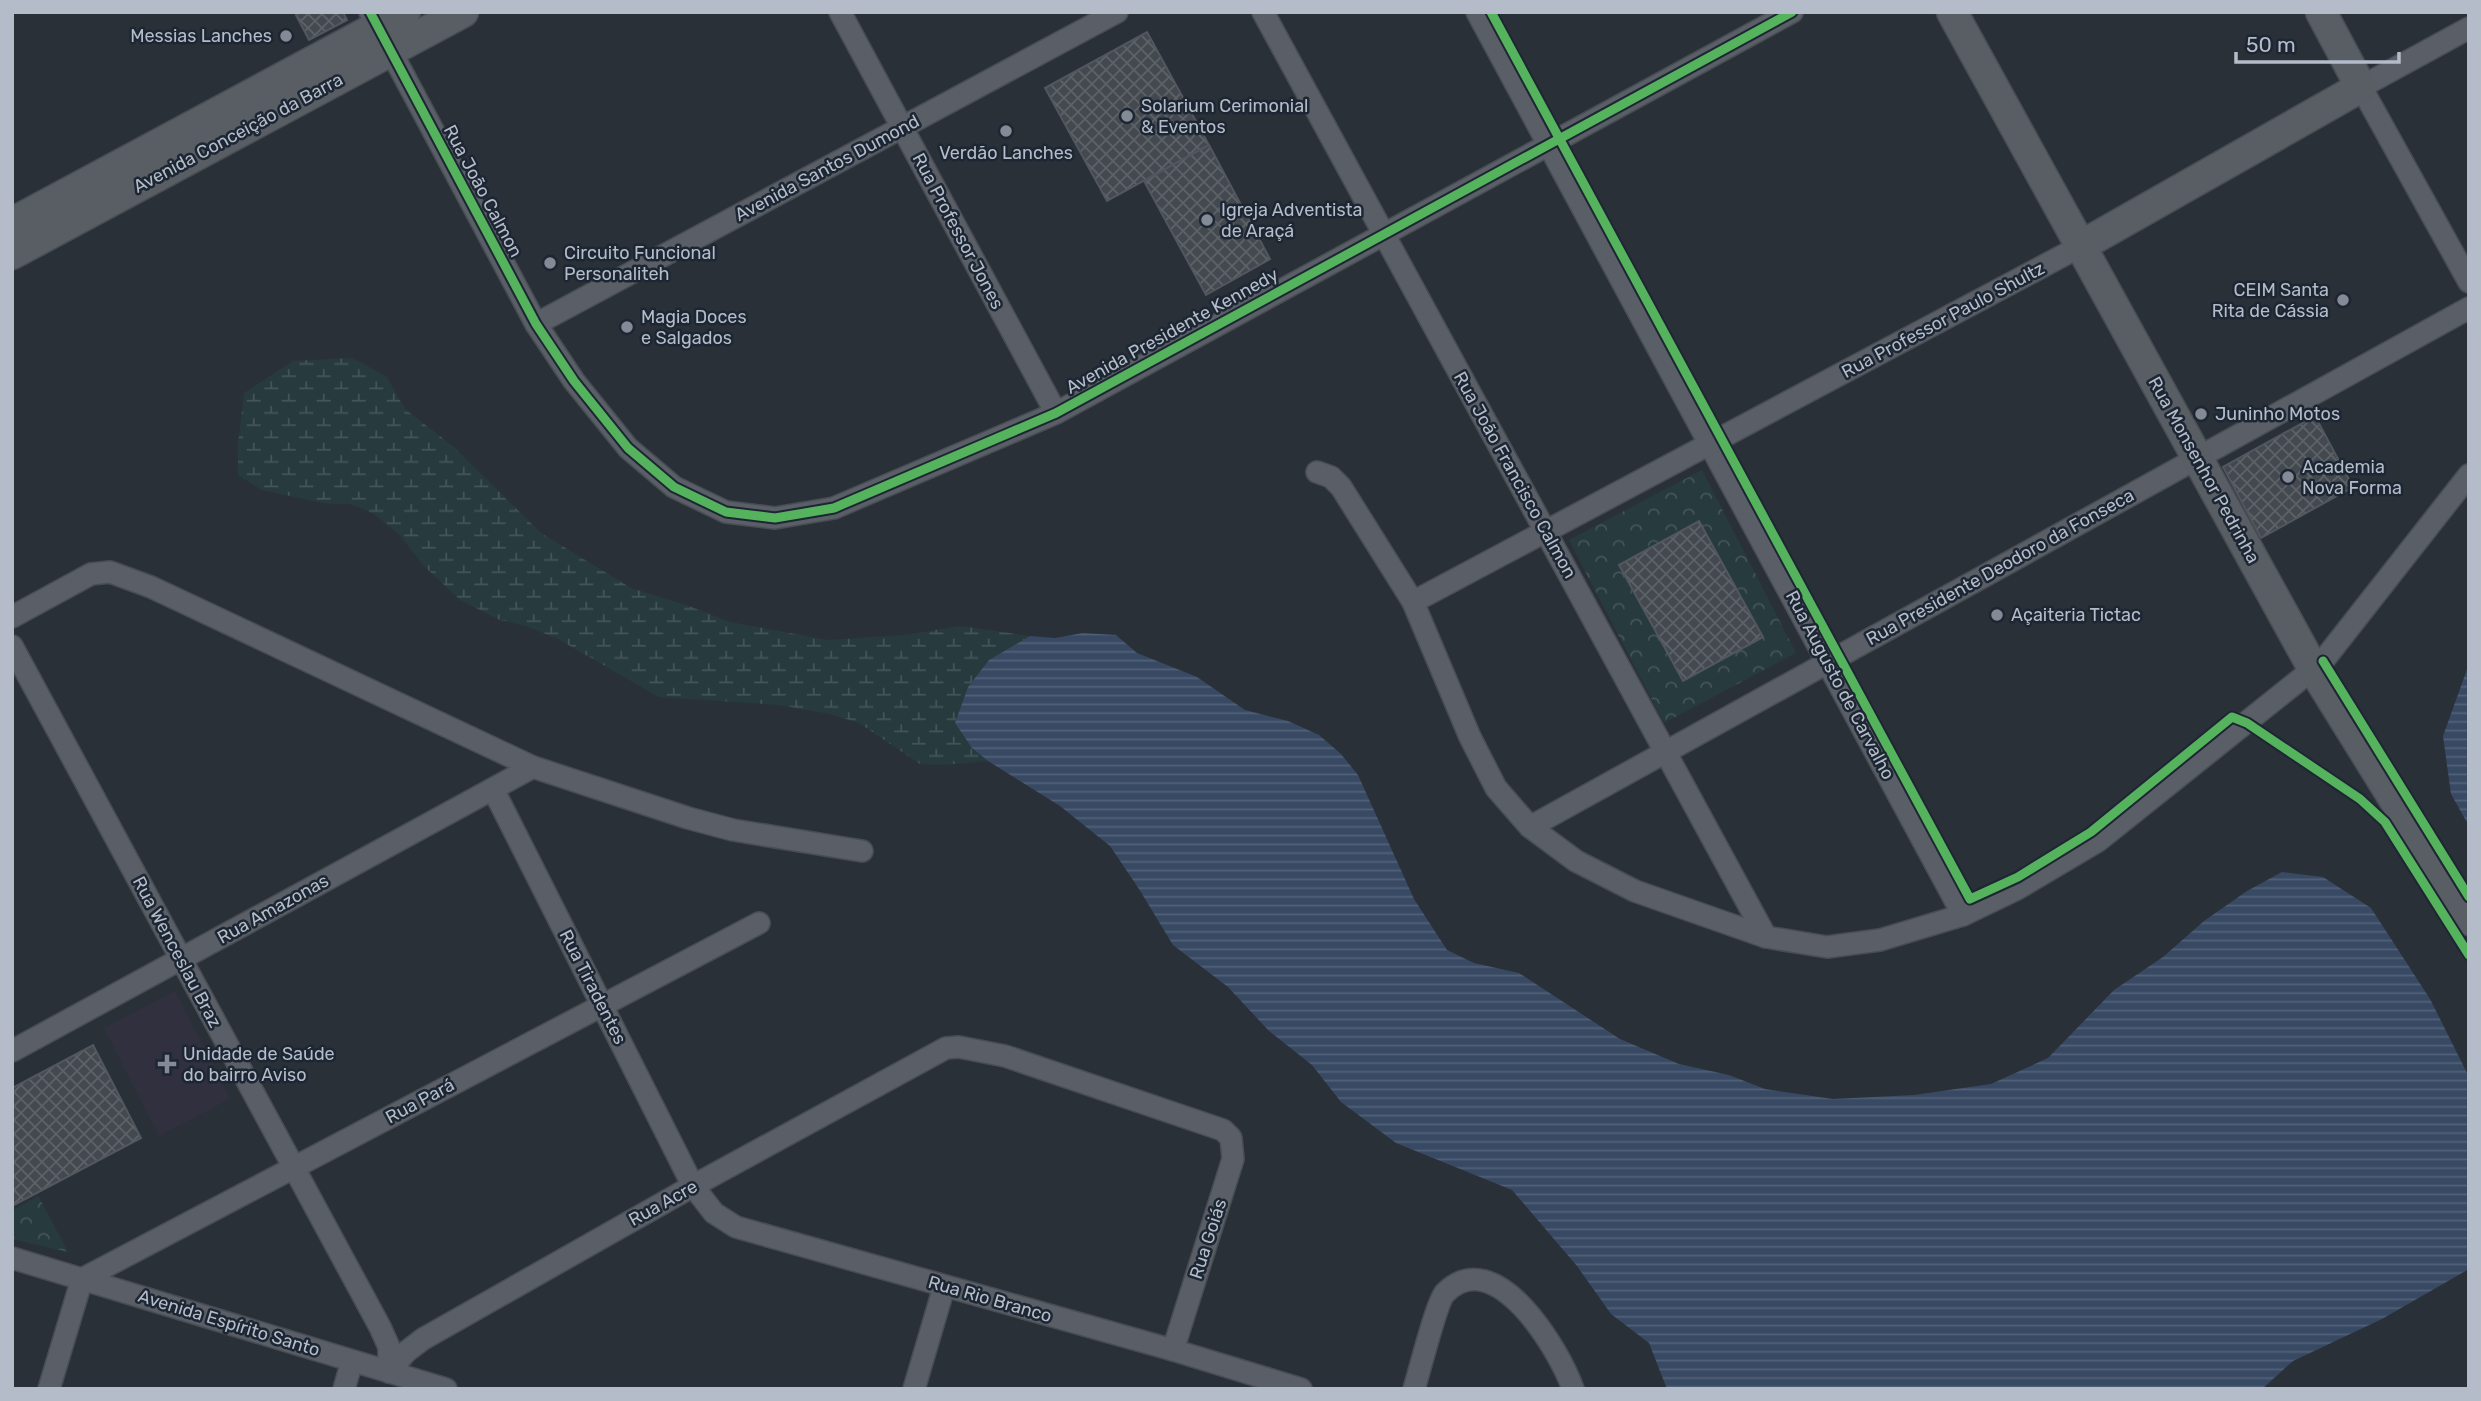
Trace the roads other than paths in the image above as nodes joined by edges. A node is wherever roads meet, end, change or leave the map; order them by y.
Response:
1 (405, 12) edge
2 (463, 12) edge
3 (841, 12) edge
4 (1117, 12) edge
5 (1263, 12) edge
6 (1478, 12) edge
7 (1791, 12) edge
8 (1952, 12) edge
9 (2321, 12) edge
10 (2469, 29) edge
11 (379, 30) edge
12 (2361, 87) junction
13 (902, 127) junction
14 (1549, 144) junction
15 (12, 223) edge
16 (1384, 234) junction
17 (2080, 247) junction
18 (12, 254) edge
19 (2469, 282) edge
20 (2469, 308) edge
21 (537, 324) junction
22 (575, 381) joint
23 (1056, 413) junction
24 (1710, 444) junction
25 (2198, 458) junction
26 (1317, 472) dead end
27 (2469, 475) edge
28 (1545, 531) junction
29 (1413, 602) junction
30 (12, 617) edge
31 (12, 646) edge
32 (1827, 662) junction
33 (2314, 670) junction
34 (1665, 752) junction
35 (533, 767) junction
36 (493, 789) junction
37 (1530, 827) junction
38 (862, 851) dead end
39 (1963, 915) junction
40 (2469, 920) edge
41 (759, 923) dead end
42 (1766, 937) junction
43 (181, 959) junction
44 (602, 1005) junction
45 (12, 1051) edge
46 (1223, 1130) joint
47 (294, 1168) junction
48 (694, 1186) junction
49 (12, 1258) edge
50 (82, 1279) junction
51 (944, 1287) junction
52 (1173, 1350) junction
53 (352, 1360) junction
54 (389, 1371) junction
55 (49, 1389) edge
56 (344, 1389) edge
57 (446, 1389) edge
58 (914, 1389) edge
59 (1301, 1389) edge
60 (1413, 1389) edge
61 (1573, 1389) edge

1 - 11 main road, Avenida Conceição da Barra
2 - 11 main road, Avenida Conceição da Barra
3 - 13 street, Rua Professor Jones
4 - 13 street, Avenida Santos Dumond
5 - 16 street, Rua João Francisco Calmon
6 - 14 street, Rua Augusto de Carvalho
7 - 14 street, Avenida Presidente Kennedy
8 - 17 main road, Rua Monsenhor Pedrinha
9 - 12 main road
10 - 12 street, Rua Professor Paulo Shultz
11 - 15 main road, Avenida Conceição da Barra
11 - 18 main road, Avenida Conceição da Barra
11 - 21 street, Rua João Calmon
12 - 17 main road, Rua Professor Paulo Shultz
12 - 19 street
13 - 21 street, Avenida Santos Dumond
13 - 23 street, Rua Professor Jones
14 - 16 street, Avenida Presidente Kennedy
14 - 24 street, Rua Augusto de Carvalho
16 - 23 street, Avenida Presidente Kennedy
16 - 28 street, Rua João Francisco Calmon
17 - 24 street, Rua Professor Paulo Shultz
17 - 25 main road, Rua Monsenhor Pedrinha
20 - 25 street, Rua Presidente Deodoro da Fonseca
21 - 22 street, Rua João Calmon
22 - 23 street, Avenida Presidente Kennedy
24 - 28 street, Rua Professor Paulo Shultz
24 - 32 street, Rua Augusto de Carvalho
25 - 32 street, Rua Presidente Deodoro da Fonseca
25 - 33 main road, Rua Monsenhor Pedrinha
26 - 29 street
27 - 33 street
28 - 29 street, Rua Professor Paulo Shultz
28 - 34 street, Rua João Francisco Calmon
29 - 37 street
30 - 35 street
31 - 43 street, Rua Wenceslau Braz
32 - 34 street, Rua Presidente Deodoro da Fonseca
32 - 39 street, Rua Augusto de Carvalho
33 - 39 street
33 - 40 main road, Rua Monsenhor Pedrinha
34 - 37 street, Rua Presidente Deodoro da Fonseca
34 - 42 street, Rua João Francisco Calmon
35 - 36 street, Rua Amazonas
35 - 38 street
36 - 43 street, Rua Amazonas
36 - 44 street, Rua Tiradentes
37 - 42 street
39 - 42 street
41 - 44 street, Rua Pará
43 - 45 street, Rua Amazonas
43 - 47 street, Rua Wenceslau Braz
44 - 47 street, Rua Pará
44 - 48 street, Rua Tiradentes
46 - 48 street, Rua Acre
46 - 52 street, Rua Goiás
47 - 50 street, Rua Pará
47 - 54 street, Rua Wenceslau Braz
48 - 51 street, Rua Rio Branco
48 - 54 street, Rua Acre
49 - 50 street, Avenida Espírito Santo
50 - 53 street, Avenida Espírito Santo
50 - 55 street
51 - 52 street, Rua Rio Branco
51 - 58 street
52 - 59 street, Rua Rio Branco
53 - 54 street, Avenida Espírito Santo
53 - 56 street
54 - 57 street, Avenida Espírito Santo
60 - 61 street

